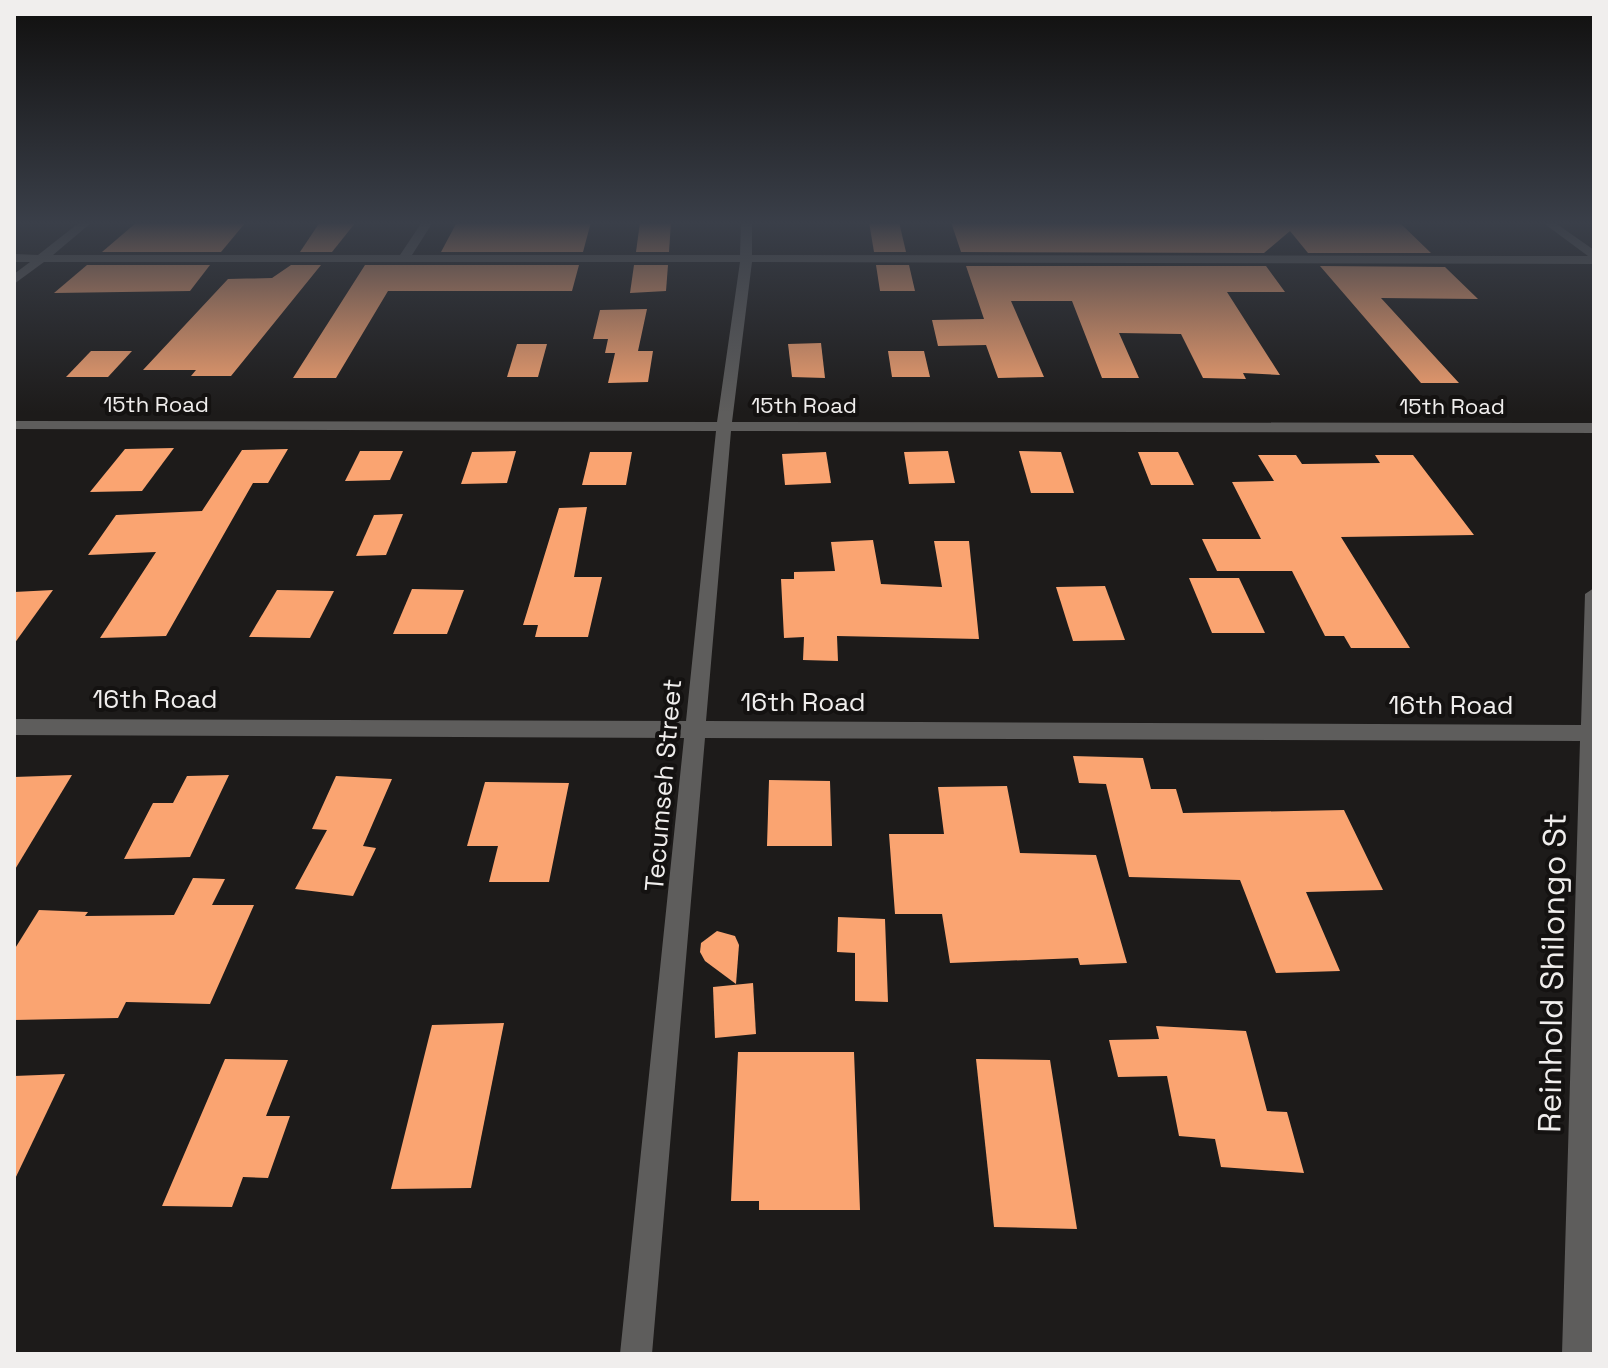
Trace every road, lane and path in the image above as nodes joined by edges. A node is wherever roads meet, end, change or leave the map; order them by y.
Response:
1 (743, 286) edge
2 (14, 425) edge
3 (724, 427) junction
4 (1594, 428) edge
5 (1594, 594) edge
6 (14, 727) edge
7 (696, 730) junction
8 (1591, 733) junction
9 (636, 1354) edge
10 (1578, 1354) edge

1 - 3 street, Tecumseh Street
2 - 3 street, 15th Road
3 - 4 street, 15th Road
3 - 7 street, Tecumseh Street
5 - 8 street, Reinhold Shilongo St
6 - 7 street, 16th Road
7 - 8 street, 16th Road
7 - 9 street, Tecumseh Street
8 - 10 street, Reinhold Shilongo St

